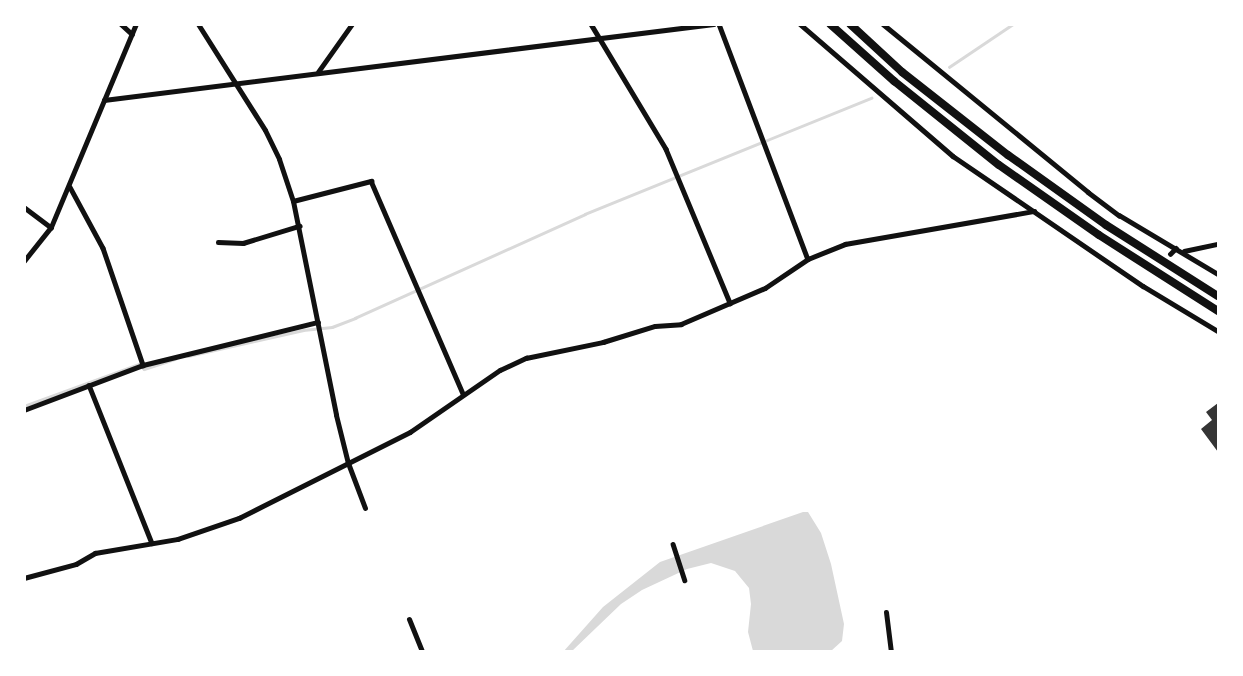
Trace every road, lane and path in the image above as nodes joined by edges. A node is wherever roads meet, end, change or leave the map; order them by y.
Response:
1 (121, 24) edge
2 (136, 24) edge
3 (198, 24) edge
4 (352, 24) edge
5 (591, 24) edge
6 (713, 24) edge
7 (719, 24) edge
8 (800, 24) edge
9 (830, 24) edge
10 (850, 24) edge
11 (883, 24) edge
12 (132, 34) junction
13 (598, 38) junction
14 (318, 72) junction
15 (236, 85) junction
16 (104, 100) junction
17 (69, 186) junction
18 (293, 201) junction
19 (24, 206) edge
20 (1034, 211) junction
21 (299, 226) junction
22 (51, 227) junction
23 (218, 242) dead end
24 (1219, 244) edge
25 (1176, 248) junction
26 (1183, 252) junction
27 (1170, 254) dead end
28 (808, 259) junction
29 (24, 261) edge
30 (1219, 274) edge
31 (1149, 278) dead end
32 (1143, 286) junction
33 (1219, 296) edge
34 (730, 303) junction
35 (1219, 311) edge
36 (319, 322) junction
37 (1219, 331) edge
38 (143, 365) junction
39 (89, 385) junction
40 (463, 394) junction
41 (24, 410) edge
42 (348, 463) junction
43 (365, 508) dead end
44 (152, 543) junction
45 (673, 544) dead end
46 (24, 578) edge
47 (685, 580) dead end
48 (886, 612) dead end
49 (409, 620) dead end
50 (422, 652) edge
51 (891, 652) edge

1 - 12 street
2 - 12 street
3 - 15 street
4 - 14 street
5 - 13 street
6 - 13 street
7 - 28 street
8 - 20 street
9 - 35 highway
10 - 33 highway
11 - 25 street
12 - 16 street
13 - 14 street
13 - 34 street
14 - 15 street
15 - 16 street
15 - 18 street
16 - 17 street
17 - 22 street
17 - 38 street
18 - 21 street
18 - 40 street
19 - 22 street
20 - 28 street
20 - 32 street
21 - 23 street
21 - 36 street
22 - 29 street
24 - 26 street
25 - 26 street
25 - 27 street
26 - 30 street
28 - 34 street
31 - 32 street
32 - 37 street
34 - 40 street
36 - 38 street
36 - 42 street
38 - 39 street
39 - 41 street
39 - 44 street
40 - 42 street
42 - 43 street
42 - 44 street
44 - 46 street
45 - 47 street
48 - 51 street
49 - 50 street

